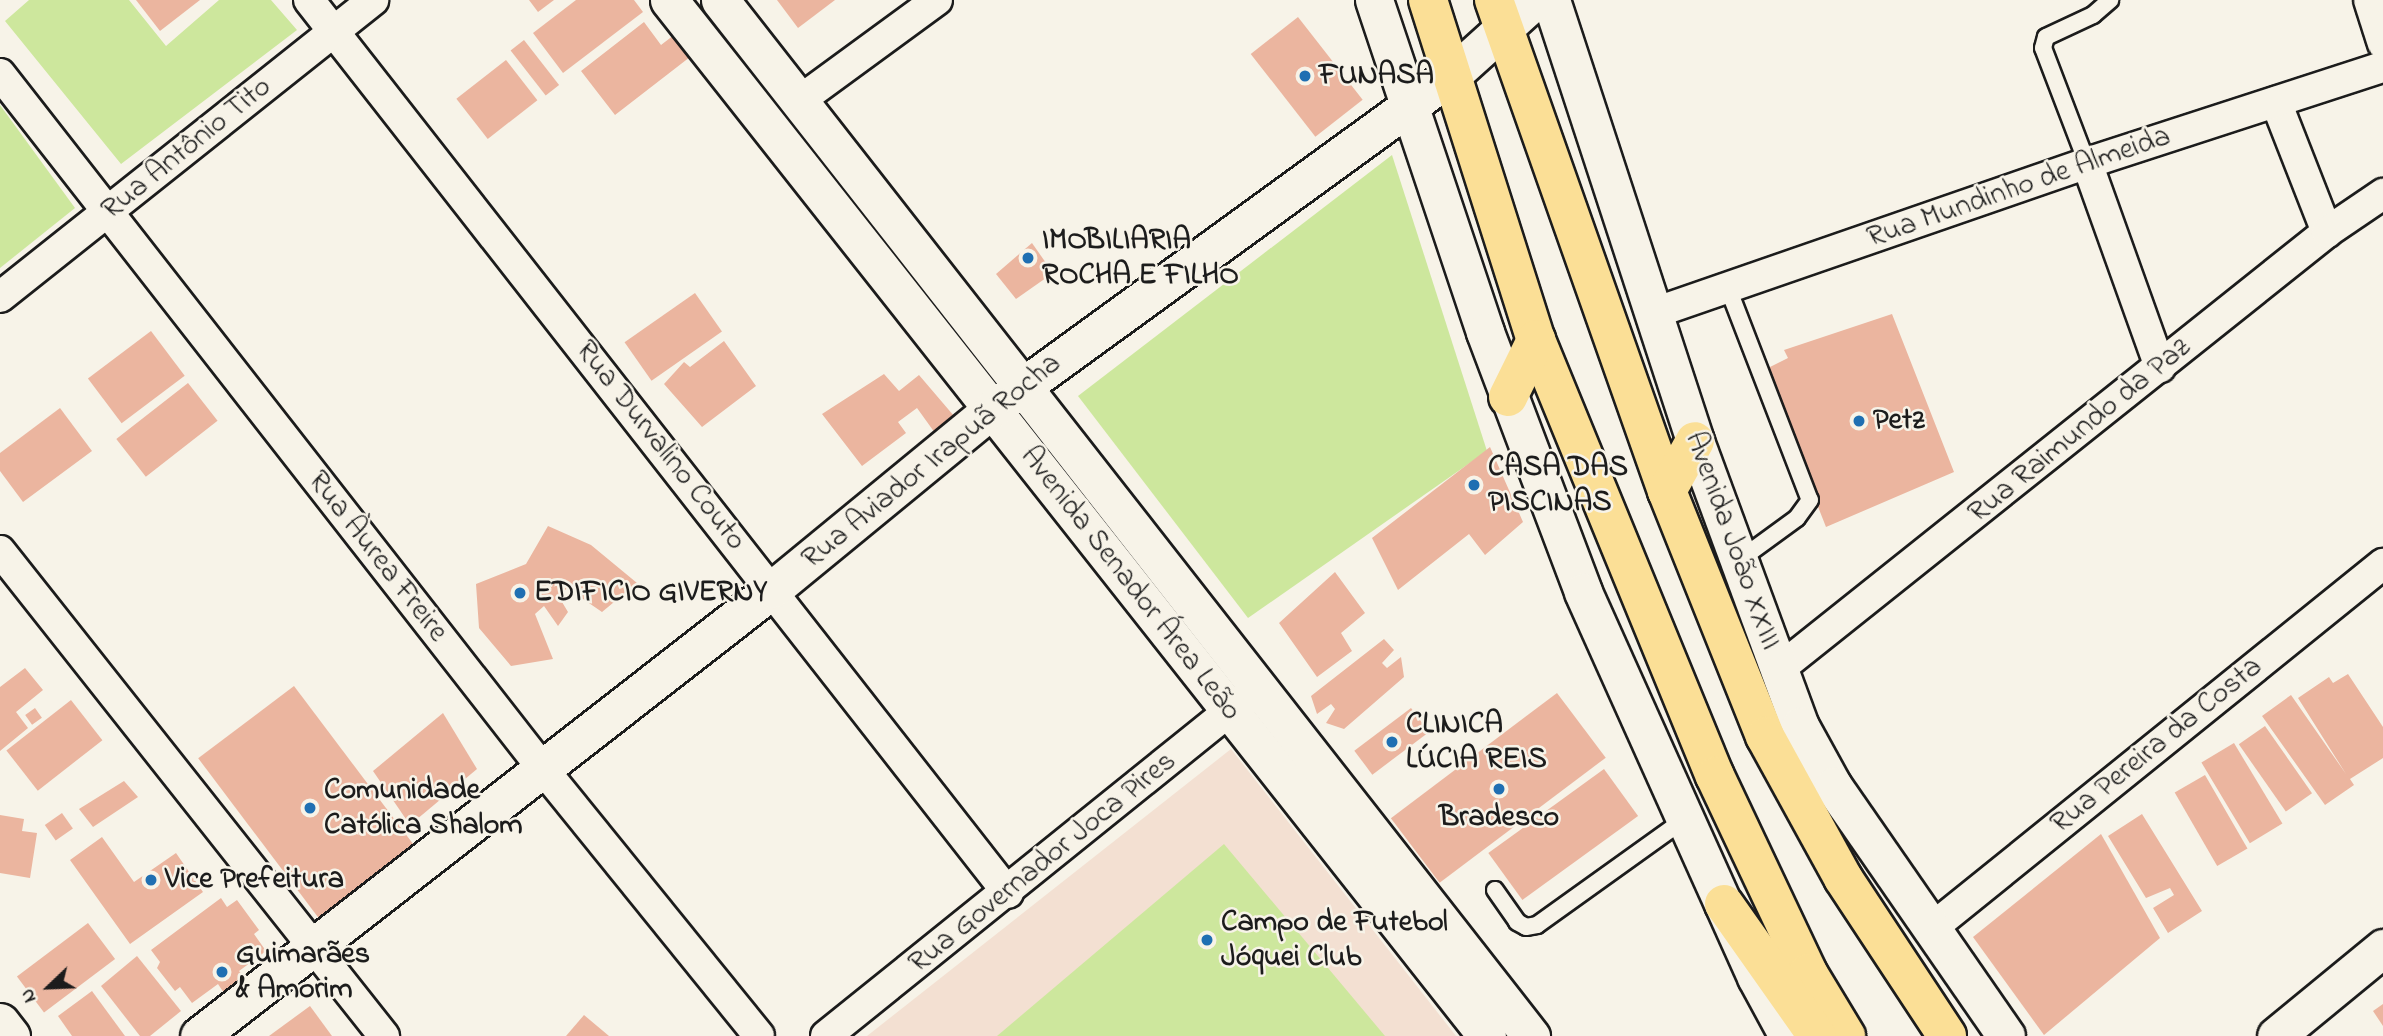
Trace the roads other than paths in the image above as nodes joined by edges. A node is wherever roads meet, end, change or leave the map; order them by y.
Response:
1 (309, 0) edge
2 (373, 0) edge
3 (670, 0) edge
4 (720, 0) edge
5 (937, 0) edge
6 (1374, 0) edge
7 (1428, 0) edge
8 (1535, 0) edge
9 (1551, 0) edge
10 (2110, 0) edge
11 (2369, 0) edge
12 (1499, 15) edge
13 (334, 30) junction
14 (2383, 44) edge
15 (2383, 67) edge
16 (0, 74) edge
17 (1452, 74) junction
18 (799, 101) junction
19 (2276, 102) junction
20 (1408, 107) junction
21 (2087, 163) junction
22 (2383, 194) edge
23 (109, 212) junction
24 (2327, 232) junction
25 (1728, 288) junction
26 (0, 297) edge
27 (1657, 312) junction
28 (1536, 340) junction
29 (2160, 367) junction
30 (1022, 386) junction
31 (1508, 397) junction
32 (992, 409) junction
33 (1695, 441) junction
34 (1667, 491) junction
35 (0, 551) edge
36 (1738, 561) junction
37 (2383, 564) edge
38 (773, 589) junction
39 (1778, 670) junction
40 (1258, 687) junction
41 (1230, 712) junction
42 (543, 769) junction
43 (1685, 819) junction
44 (1400, 865) junction
45 (1371, 889) junction
46 (1495, 890) dead end
47 (1007, 893) junction
48 (1724, 904) junction
49 (1932, 928) junction
50 (314, 948) junction
51 (2383, 948) edge
52 (0, 1022) edge
53 (1503, 1028) edge
54 (11, 1036) edge
55 (199, 1036) edge
56 (384, 1036) edge
57 (759, 1036) edge
58 (826, 1036) edge
59 (1788, 1036) edge
60 (1817, 1036) edge
61 (1846, 1036) edge
62 (1947, 1036) edge
63 (2007, 1036) edge
64 (2276, 1036) edge

1 - 13 street, Rua Durvalino Couto
2 - 13 street, Rua Antônio Tito
3 - 32 street, Avenida Senador Área Leão
4 - 18 street, Avenida Senador Área Leão
5 - 18 street
6 - 20 street
7 - 17 main road
8 - 12 street, Rua Aviador Irapuã Rocha
9 - 27 street, Avenida João XXIII
10 - 21 lane
11 - 14 street
12 - 17 street, Rua Aviador Irapuã Rocha
12 - 34 main road, Avenida João XXIII
13 - 23 street, Rua Antônio Tito
13 - 38 street, Rua Durvalino Couto
15 - 19 street, Rua Mundinho de Almeida
16 - 23 street, Rua Àurea Freire
17 - 20 street, Rua Aviador Irapuã Rocha
17 - 28 main road
18 - 30 street, Avenida Senador Área Leão
19 - 21 street, Rua Mundinho de Almeida
19 - 24 street
20 - 30 street, Rua Aviador Irapuã Rocha
20 - 31 street
21 - 25 street, Rua Mundinho de Almeida
21 - 29 street
22 - 24 street, Rua Raimundo da Paz
23 - 26 street, Rua Antônio Tito
23 - 42 street, Rua Àurea Freire
24 - 29 street, Rua Raimundo da Paz
25 - 27 street, Rua Mundinho de Almeida
25 - 36 lane
27 - 33 street, Avenida João XXIII
28 - 31 main road
28 - 61 main road
29 - 39 street, Rua Raimundo da Paz
30 - 32 street, Rua Aviador Irapuã Rocha
30 - 40 street, Avenida Senador Área Leão
31 - 43 street
32 - 38 street, Rua Aviador Irapuã Rocha
32 - 41 street, Avenida Senador Área Leão
33 - 34 main road
33 - 36 street, Avenida João XXIII
34 - 62 main road, Avenida João XXIII
35 - 50 street
36 - 39 street, Avenida João XXIII
37 - 49 street, Rua Pereira da Costa
38 - 42 street, Rua Aviador Irapuã Rocha
38 - 47 street, Rua Durvalino Couto
39 - 49 street, Avenida João XXIII
40 - 41 street, Rua Governador Joca Pires
40 - 44 street, Avenida Senador Área Leão
41 - 45 street, Avenida Senador Área Leão
41 - 47 street, Rua Governador Joca Pires
42 - 50 street, Rua Aviador Irapuã Rocha
42 - 57 street, Rua Àurea Freire
43 - 46 lane
43 - 48 street
44 - 45 street
44 - 53 street, Avenida Senador Área Leão
45 - 53 street, Avenida Senador Área Leão
47 - 58 street, Rua Governador Joca Pires
48 - 59 street
48 - 60 main road
49 - 63 street, Avenida João XXIII
50 - 55 street, Rua Aviador Irapuã Rocha
50 - 56 street
51 - 64 street
52 - 54 street

